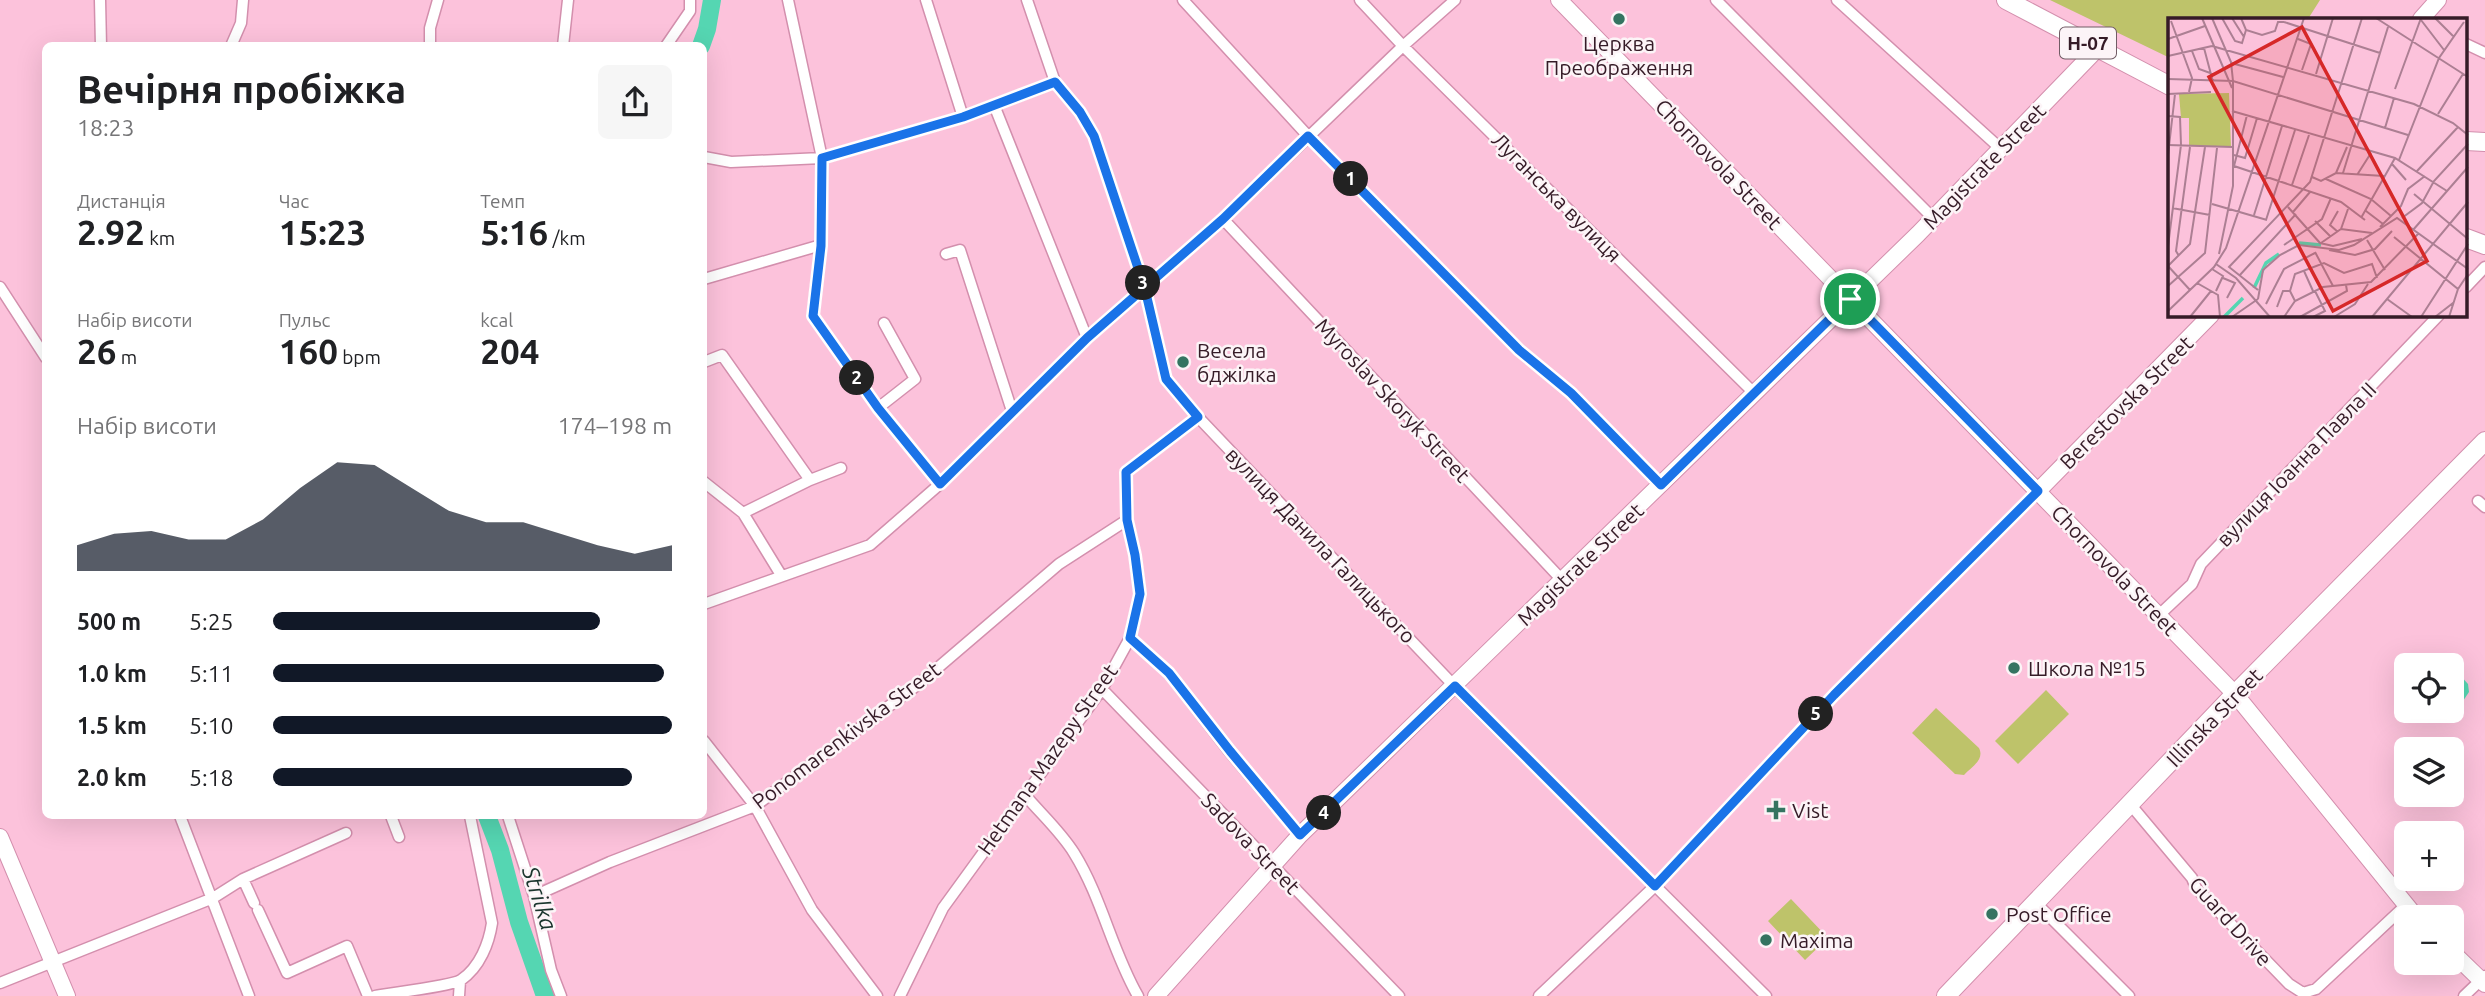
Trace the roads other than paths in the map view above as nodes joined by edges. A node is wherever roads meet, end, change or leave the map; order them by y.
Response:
1 (100, 0) edge
2 (243, 0) edge
3 (438, 0) edge
4 (568, 0) edge
5 (690, 0) edge
6 (788, 0) edge
7 (926, 0) edge
8 (1027, 0) edge
9 (1183, 0) edge
10 (1360, 0) edge
11 (1455, 0) edge
12 (1559, 0) edge
13 (1716, 0) edge
14 (1837, 0) edge
15 (2006, 0) edge
16 (2438, 0) edge
17 (2424, 18) edge
18 (101, 42) edge
19 (233, 42) edge
20 (430, 42) edge
21 (563, 42) edge
22 (669, 42) edge
23 (2468, 45) edge
24 (1403, 46) junction
25 (2098, 48) junction
26 (2485, 53) edge
27 (1055, 82) junction
28 (2168, 85) edge
29 (994, 106) junction
30 (963, 117) junction
31 (1308, 136) junction
32 (2001, 149) junction
33 (707, 158) edge
34 (822, 158) junction
35 (1933, 218) junction
36 (1223, 219) junction
37 (2468, 240) edge
38 (821, 246) junction
39 (2485, 246) edge
40 (946, 254) dead end
41 (2485, 267) edge
42 (707, 278) edge
43 (2468, 285) edge
44 (0, 287) edge
45 (1145, 289) junction
46 (1850, 299) junction
47 (2209, 317) edge
48 (2437, 317) edge
49 (884, 323) dead end
50 (1087, 338) junction
51 (42, 352) edge
52 (707, 361) edge
53 (1754, 393) junction
54 (878, 408) junction
55 (1012, 411) junction
56 (1198, 417) junction
57 (2485, 441) edge
58 (841, 468) dead end
59 (810, 480) junction
60 (707, 484) edge
61 (940, 484) junction
62 (1661, 485) junction
63 (2038, 491) junction
64 (743, 513) junction
65 (1127, 520) junction
66 (781, 575) junction
67 (1562, 580) junction
68 (707, 603) edge
69 (2158, 616) junction
70 (1130, 638) junction
71 (1455, 686) junction
72 (1102, 689) junction
73 (2235, 694) junction
74 (707, 745) edge
75 (1025, 795) junction
76 (2130, 804) junction
77 (755, 806) junction
78 (181, 819) edge
79 (392, 819) edge
80 (471, 819) edge
81 (509, 819) edge
82 (346, 833) dead end
83 (1300, 835) junction
84 (0, 837) edge
85 (399, 837) dead end
86 (1273, 866) junction
87 (243, 879) junction
88 (1655, 886) junction
89 (534, 896) junction
90 (212, 898) junction
91 (2036, 903) junction
92 (2405, 905) edge
93 (2394, 926) edge
94 (54, 962) junction
95 (2464, 962) edge
96 (2484, 980) edge
97 (460, 981) junction
98 (0, 983) edge
99 (67, 996) edge
100 (249, 996) edge
101 (368, 996) edge
102 (375, 996) edge
103 (459, 996) edge
104 (561, 996) edge
105 (877, 996) edge
106 (900, 996) edge
107 (1138, 996) edge
108 (1156, 996) edge
109 (1399, 996) edge
110 (1539, 996) edge
111 (1766, 996) edge
112 (1946, 996) edge
113 (2129, 996) edge
114 (2464, 996) edge

1 - 18 street
2 - 19 street
3 - 20 street
4 - 21 street
5 - 22 street
6 - 34 street
7 - 30 street
8 - 27 street, вулиця Данила Галицького
9 - 31 street
10 - 24 street, Луганська вулиця
11 - 24 street
12 - 46 street, Chornovola Street
13 - 35 street
14 - 32 street
15 - 25 main road, Н-07
16 - 17 street
23 - 26 street
24 - 31 street
24 - 53 street, Луганська вулиця
25 - 28 main road, Н-07
25 - 32 street, Magistrate Street
27 - 29 street
27 - 45 street, вулиця Данила Галицького
29 - 30 street
29 - 50 street
30 - 34 street
31 - 36 street
31 - 62 street
32 - 35 street, Magistrate Street
33 - 34 street
34 - 38 street
35 - 46 street, Magistrate Street
36 - 45 street
36 - 67 street, Myroslav Skoryk Street
37 - 39 main road
38 - 42 street
38 - 54 street
40 - 55 street
41 - 43 street
44 - 51 street
45 - 50 street
45 - 56 street, вулиця Данила Галицького
46 - 53 street, Magistrate Street
46 - 63 street, Chornovola Street
47 - 63 street, Berestovska Street
48 - 69 street, вулиця Іоанна Павла II
49 - 54 street
50 - 55 street
52 - 59 street
53 - 62 street, Magistrate Street
54 - 61 street
55 - 61 street
56 - 65 street, Hetmana Mazepy Street
56 - 71 street, вулиця Данила Галицького
57 - 73 main road, Illinska Street
58 - 59 street
59 - 64 street
60 - 64 street
61 - 66 street
62 - 67 street, Magistrate Street
63 - 69 street, Chornovola Street
63 - 88 street, Berestovska Street
64 - 66 street
65 - 70 street, Hetmana Mazepy Street
65 - 77 street, Ponomarenkivska Street
66 - 68 street
67 - 71 street, Magistrate Street
69 - 73 street, Chornovola Street
70 - 72 street, Hetmana Mazepy Street
70 - 83 street
71 - 83 street, Magistrate Street
71 - 88 street, вулиця Данила Галицького
72 - 75 street, Hetmana Mazepy Street
72 - 86 street, Sadova Street
73 - 76 main road, Illinska Street
73 - 92 street, Chornovola Street
74 - 77 street
75 - 106 street, Hetmana Mazepy Street
75 - 107 street
76 - 91 main road, Illinska Street
76 - 93 street, Guard Drive
77 - 89 street, Ponomarenkivska Street
77 - 105 street
78 - 90 street
79 - 85 street
80 - 97 street
81 - 89 street
82 - 87 street
83 - 86 street, Magistrate Street
84 - 94 street
86 - 108 street, Magistrate Street
86 - 109 street, Sadova Street
87 - 90 street
87 - 101 street
88 - 110 street, Berestovska Street
88 - 111 street, вулиця Данила Галицького
89 - 104 street
90 - 94 street
90 - 100 street
91 - 112 main road, Illinska Street
91 - 113 street
94 - 98 street
94 - 99 street
95 - 96 street
96 - 114 street
97 - 102 street
97 - 103 street

